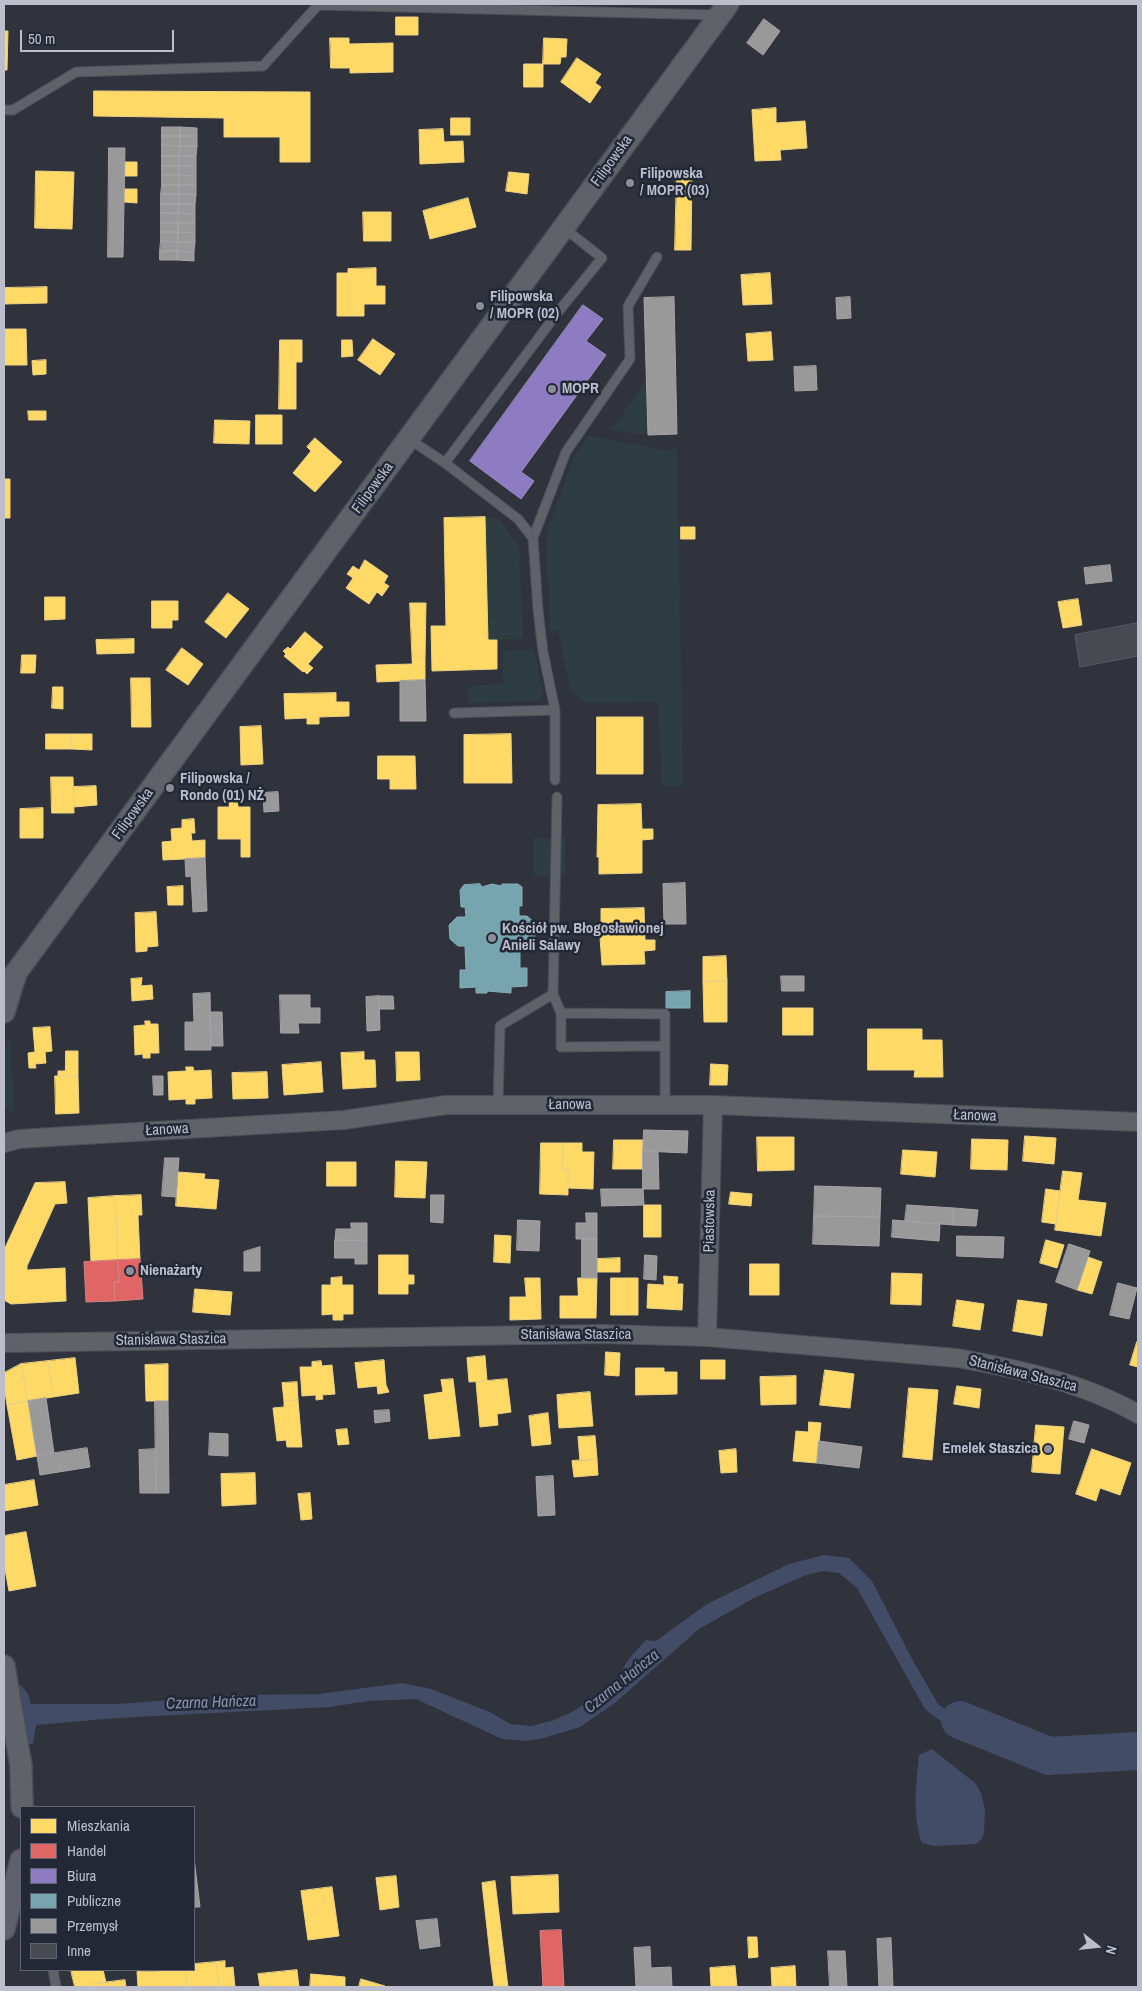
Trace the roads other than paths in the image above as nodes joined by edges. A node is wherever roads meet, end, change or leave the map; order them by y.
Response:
1 (724, 9) edge
2 (4, 110) edge
3 (564, 227) junction
4 (657, 257) dead end
5 (409, 439) junction
6 (446, 463) junction
7 (533, 538) junction
8 (556, 710) junction
9 (454, 713) dead end
10 (555, 780) dead end
11 (557, 797) dead end
12 (17, 971) junction
13 (4, 989) edge
14 (553, 994) junction
15 (4, 1012) edge
16 (561, 1013) junction
17 (665, 1046) junction
18 (498, 1105) junction
19 (665, 1105) junction
20 (712, 1106) junction
21 (1138, 1122) edge
22 (4, 1143) edge
23 (707, 1337) junction
24 (4, 1343) edge
25 (1138, 1414) edge
26 (4, 1666) edge
27 (22, 1806) edge
28 (20, 1864) edge
29 (4, 1929) edge
30 (53, 1971) edge
31 (56, 1987) edge

1 - 2 lane
1 - 3 street, Filipowska
3 - 5 street, Filipowska
3 - 6 lane
4 - 7 lane
5 - 6 lane
5 - 12 street, Filipowska
6 - 7 lane
7 - 8 lane
8 - 9 lane
8 - 10 lane
11 - 14 lane
12 - 13 street, Filipowska
12 - 15 street, Filipowska
14 - 16 lane
14 - 18 lane
16 - 17 lane
16 - 17 lane
17 - 19 lane
18 - 19 street, Łanowa
18 - 22 street, Łanowa
19 - 20 street, Łanowa
20 - 21 street, Łanowa
20 - 23 street, Piastowska
23 - 24 street, Stanisława Staszica
23 - 25 street, Stanisława Staszica
26 - 27 street
28 - 29 street
30 - 31 lane

